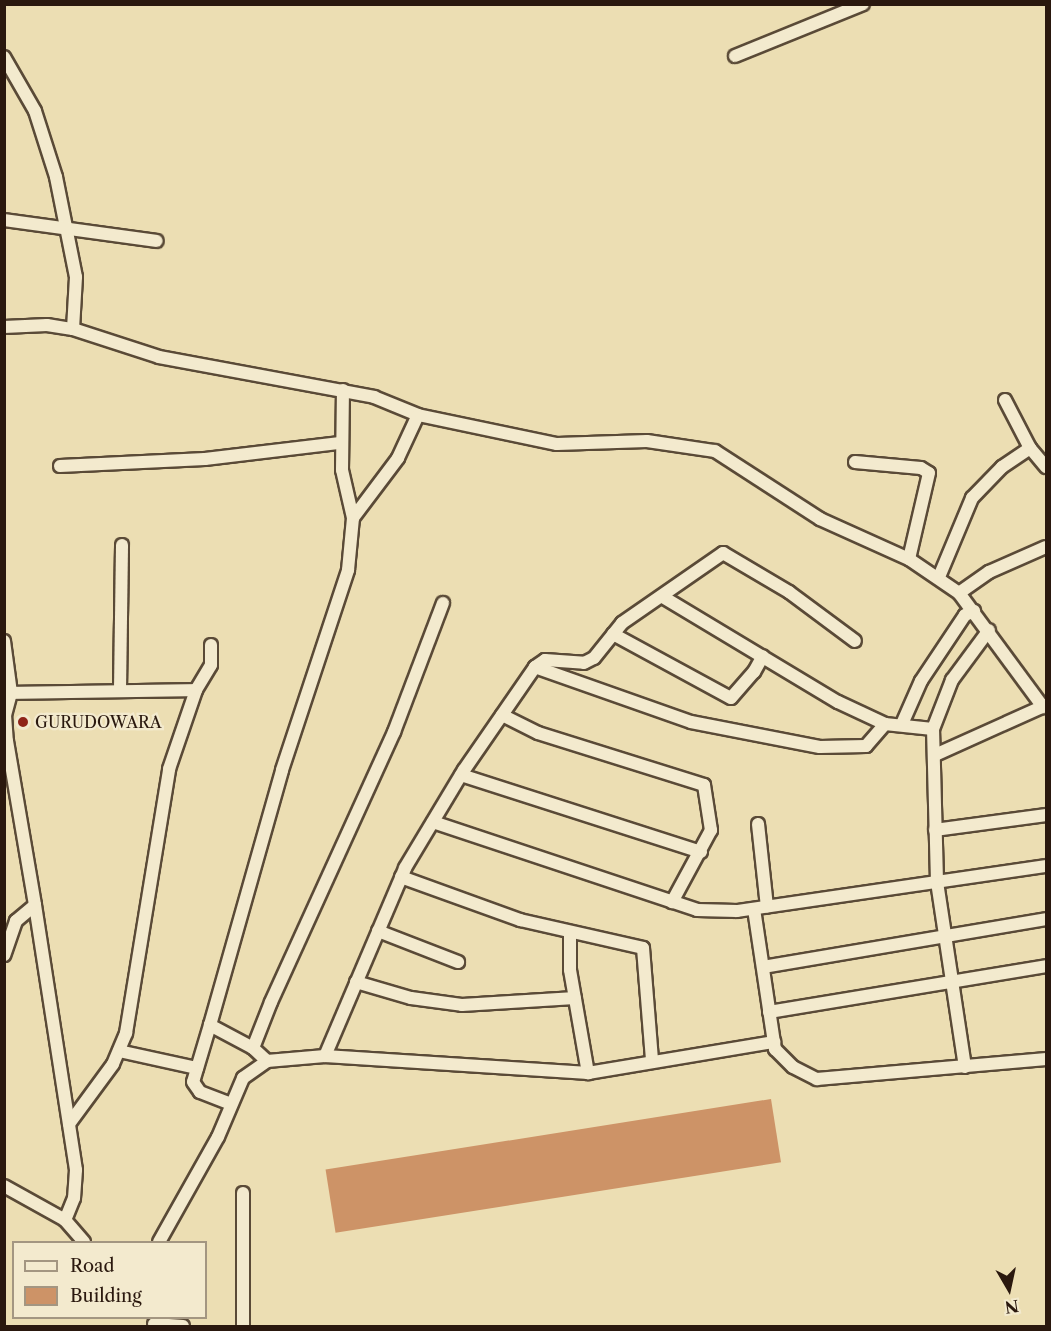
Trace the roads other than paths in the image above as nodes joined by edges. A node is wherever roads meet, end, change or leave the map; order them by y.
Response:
1 (862, 4) edge
2 (735, 56) dead end
3 (4, 57) edge
4 (4, 220) edge
5 (68, 230) junction
6 (157, 242) dead end
7 (4, 327) edge
8 (73, 329) junction
9 (343, 390) junction
10 (1005, 400) dead end
11 (418, 415) junction
12 (340, 443) junction
13 (1030, 448) junction
14 (855, 462) dead end
15 (60, 466) dead end
16 (1047, 467) edge
17 (353, 518) junction
18 (122, 545) dead end
19 (1047, 547) edge
20 (909, 560) junction
21 (939, 578) junction
22 (959, 593) junction
23 (663, 597) junction
24 (443, 603) dead end
25 (974, 611) junction
26 (989, 630) junction
27 (613, 634) junction
28 (4, 640) edge
29 (855, 641) dead end
30 (211, 645) dead end
31 (763, 656) junction
32 (535, 667) junction
33 (120, 690) junction
34 (196, 690) junction
35 (11, 693) junction
36 (1045, 706) edge
37 (5, 714) edge
38 (502, 715) junction
39 (885, 724) junction
40 (902, 724) junction
41 (933, 729) junction
42 (935, 755) junction
43 (461, 775) junction
44 (1047, 815) edge
45 (433, 822) junction
46 (758, 824) dead end
47 (935, 830) junction
48 (701, 852) junction
49 (1047, 866) edge
50 (401, 877) junction
51 (937, 881) junction
52 (672, 902) junction
53 (35, 905) junction
54 (760, 908) junction
55 (1047, 919) edge
56 (378, 931) junction
57 (570, 932) junction
58 (948, 936) junction
59 (4, 955) edge
60 (458, 962) dead end
61 (1047, 966) edge
62 (763, 967) junction
63 (356, 982) junction
64 (952, 982) junction
65 (575, 998) junction
66 (769, 1012) junction
67 (210, 1025) junction
68 (774, 1042) junction
69 (253, 1048) junction
70 (119, 1051) junction
71 (325, 1056) junction
72 (1047, 1059) edge
73 (267, 1061) junction
74 (652, 1061) junction
75 (965, 1067) junction
76 (197, 1068) junction
77 (588, 1073) junction
78 (231, 1104) junction
79 (69, 1124) junction
80 (4, 1186) edge
81 (243, 1193) dead end
82 (64, 1220) junction
83 (83, 1241) edge
84 (160, 1241) edge
85 (153, 1323) edge
86 (183, 1326) edge
87 (243, 1326) edge

1 - 2 street
3 - 5 street
4 - 5 street
5 - 6 street
5 - 8 street
7 - 8 street
8 - 9 street
9 - 11 street
9 - 12 street
10 - 13 street
11 - 17 street
11 - 20 street
12 - 15 street
12 - 17 street
13 - 16 street
13 - 21 street
14 - 20 street
17 - 67 street
18 - 33 street
19 - 22 street
20 - 21 street
21 - 22 street
22 - 25 street
23 - 27 street
23 - 29 street
23 - 31 street
24 - 69 street
25 - 26 street
25 - 40 street
26 - 36 street
26 - 41 street
27 - 31 street
27 - 32 street
28 - 35 street
30 - 34 street
31 - 39 street
32 - 38 street
32 - 39 street
33 - 34 street
33 - 35 street
34 - 70 street
35 - 37 street
36 - 42 street
37 - 53 street
38 - 43 street
38 - 48 street
39 - 40 street
40 - 41 street
41 - 42 street
42 - 47 street
43 - 45 street
43 - 48 street
44 - 47 street
45 - 50 street
45 - 52 street
46 - 54 street
47 - 51 street
48 - 52 street
49 - 51 street
50 - 56 street
50 - 57 street
51 - 54 street
51 - 58 street
52 - 54 street
53 - 59 street
53 - 79 street
54 - 62 street
55 - 58 street
56 - 60 street
56 - 63 street
57 - 65 street
57 - 74 street
58 - 62 street
58 - 64 street
61 - 64 street
62 - 66 street
63 - 65 street
63 - 71 street
64 - 66 street
64 - 75 street
65 - 77 street
66 - 68 street
67 - 69 street
67 - 76 street
68 - 74 street
68 - 75 street
69 - 73 street
70 - 76 street
70 - 79 street
71 - 73 street
71 - 77 street
72 - 75 street
73 - 78 street
74 - 77 street
76 - 78 street
78 - 84 street
79 - 82 street
80 - 82 street
81 - 87 street
82 - 83 street
85 - 86 street

